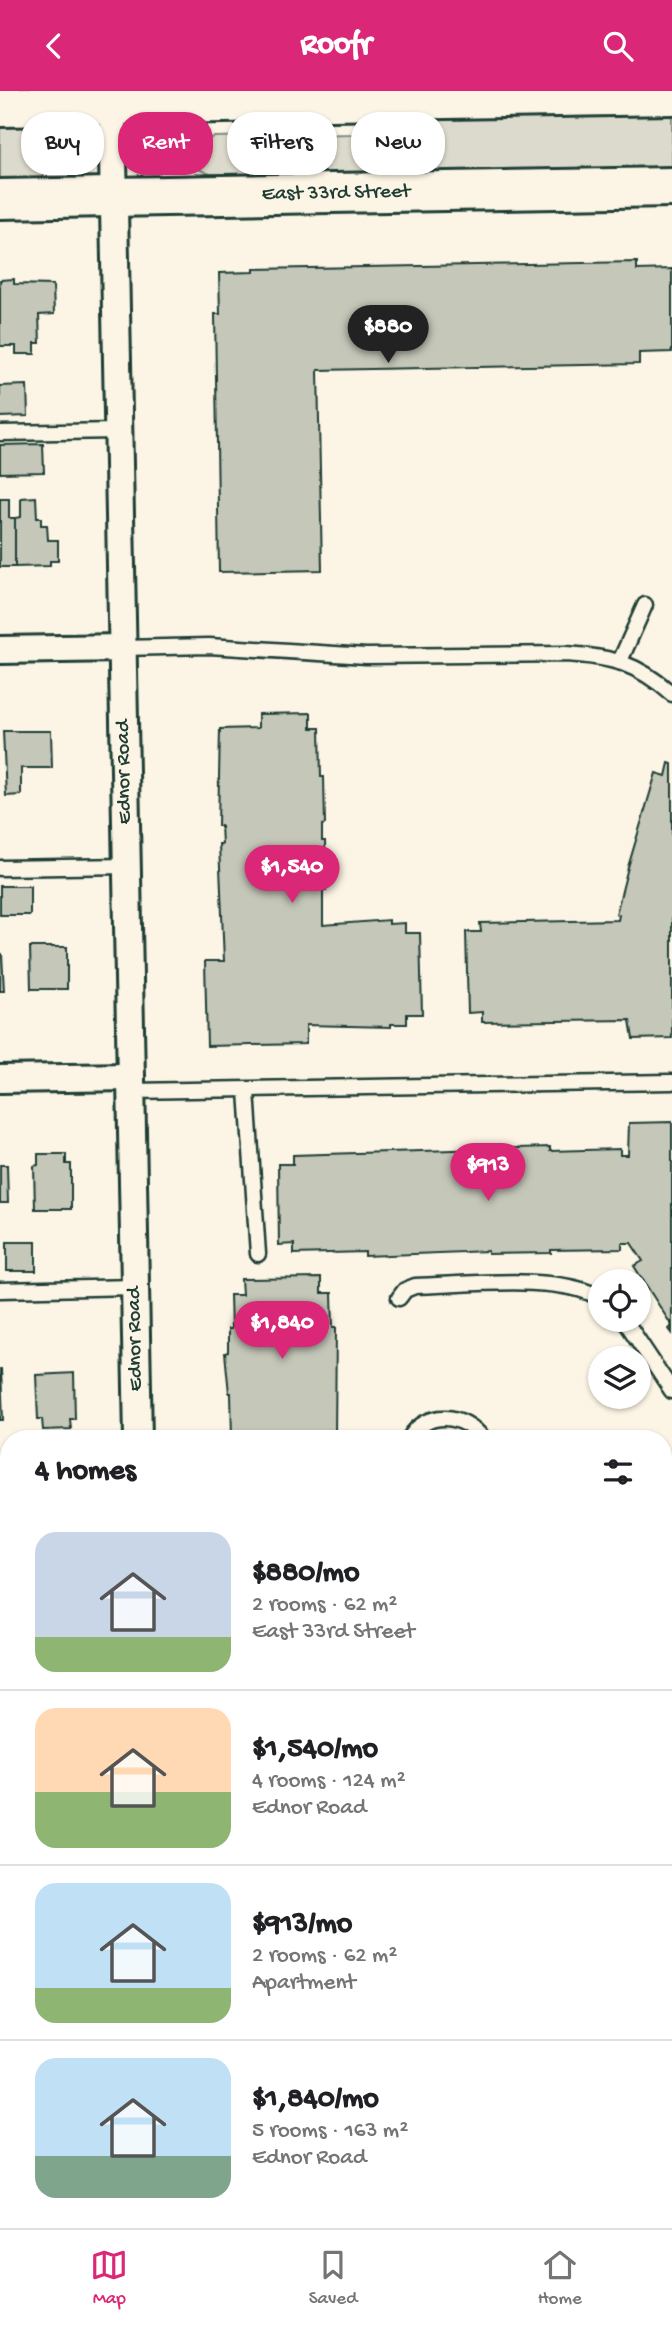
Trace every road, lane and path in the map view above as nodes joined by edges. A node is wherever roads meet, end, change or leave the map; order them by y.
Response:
1 (672, 95) edge
2 (112, 98) edge
3 (0, 107) edge
4 (672, 187) edge
5 (113, 197) junction
6 (0, 199) edge
7 (118, 431) junction
8 (0, 433) edge
9 (645, 605) dead end
10 (122, 648) junction
11 (0, 650) edge
12 (620, 661) junction
13 (672, 694) edge
14 (127, 866) junction
15 (0, 868) edge
16 (0, 1079) edge
17 (672, 1082) edge
18 (131, 1084) junction
19 (247, 1091) junction
20 (258, 1254) dead end
21 (135, 1287) junction
22 (0, 1290) edge
23 (588, 1292) edge
24 (399, 1298) dead end
25 (633, 1332) edge
26 (672, 1391) edge
27 (138, 1430) edge
28 (417, 1430) edge
29 (474, 1430) edge

1 - 2 main road
2 - 3 main road
2 - 5 street, Ednor Road
4 - 5 main road, East 33rd Street
5 - 6 main road, East 33rd Street
5 - 7 street, Ednor Road
7 - 8 lane
7 - 10 street, Ednor Road
9 - 12 lane
10 - 11 street
10 - 12 lane
10 - 14 street, Ednor Road
12 - 13 lane
14 - 15 lane
14 - 18 street, Ednor Road
16 - 18 street
17 - 19 lane
18 - 19 lane
18 - 21 street, Ednor Road
19 - 20 lane
21 - 22 lane
21 - 27 street, Ednor Road
23 - 24 lane
25 - 26 lane
28 - 29 lane

